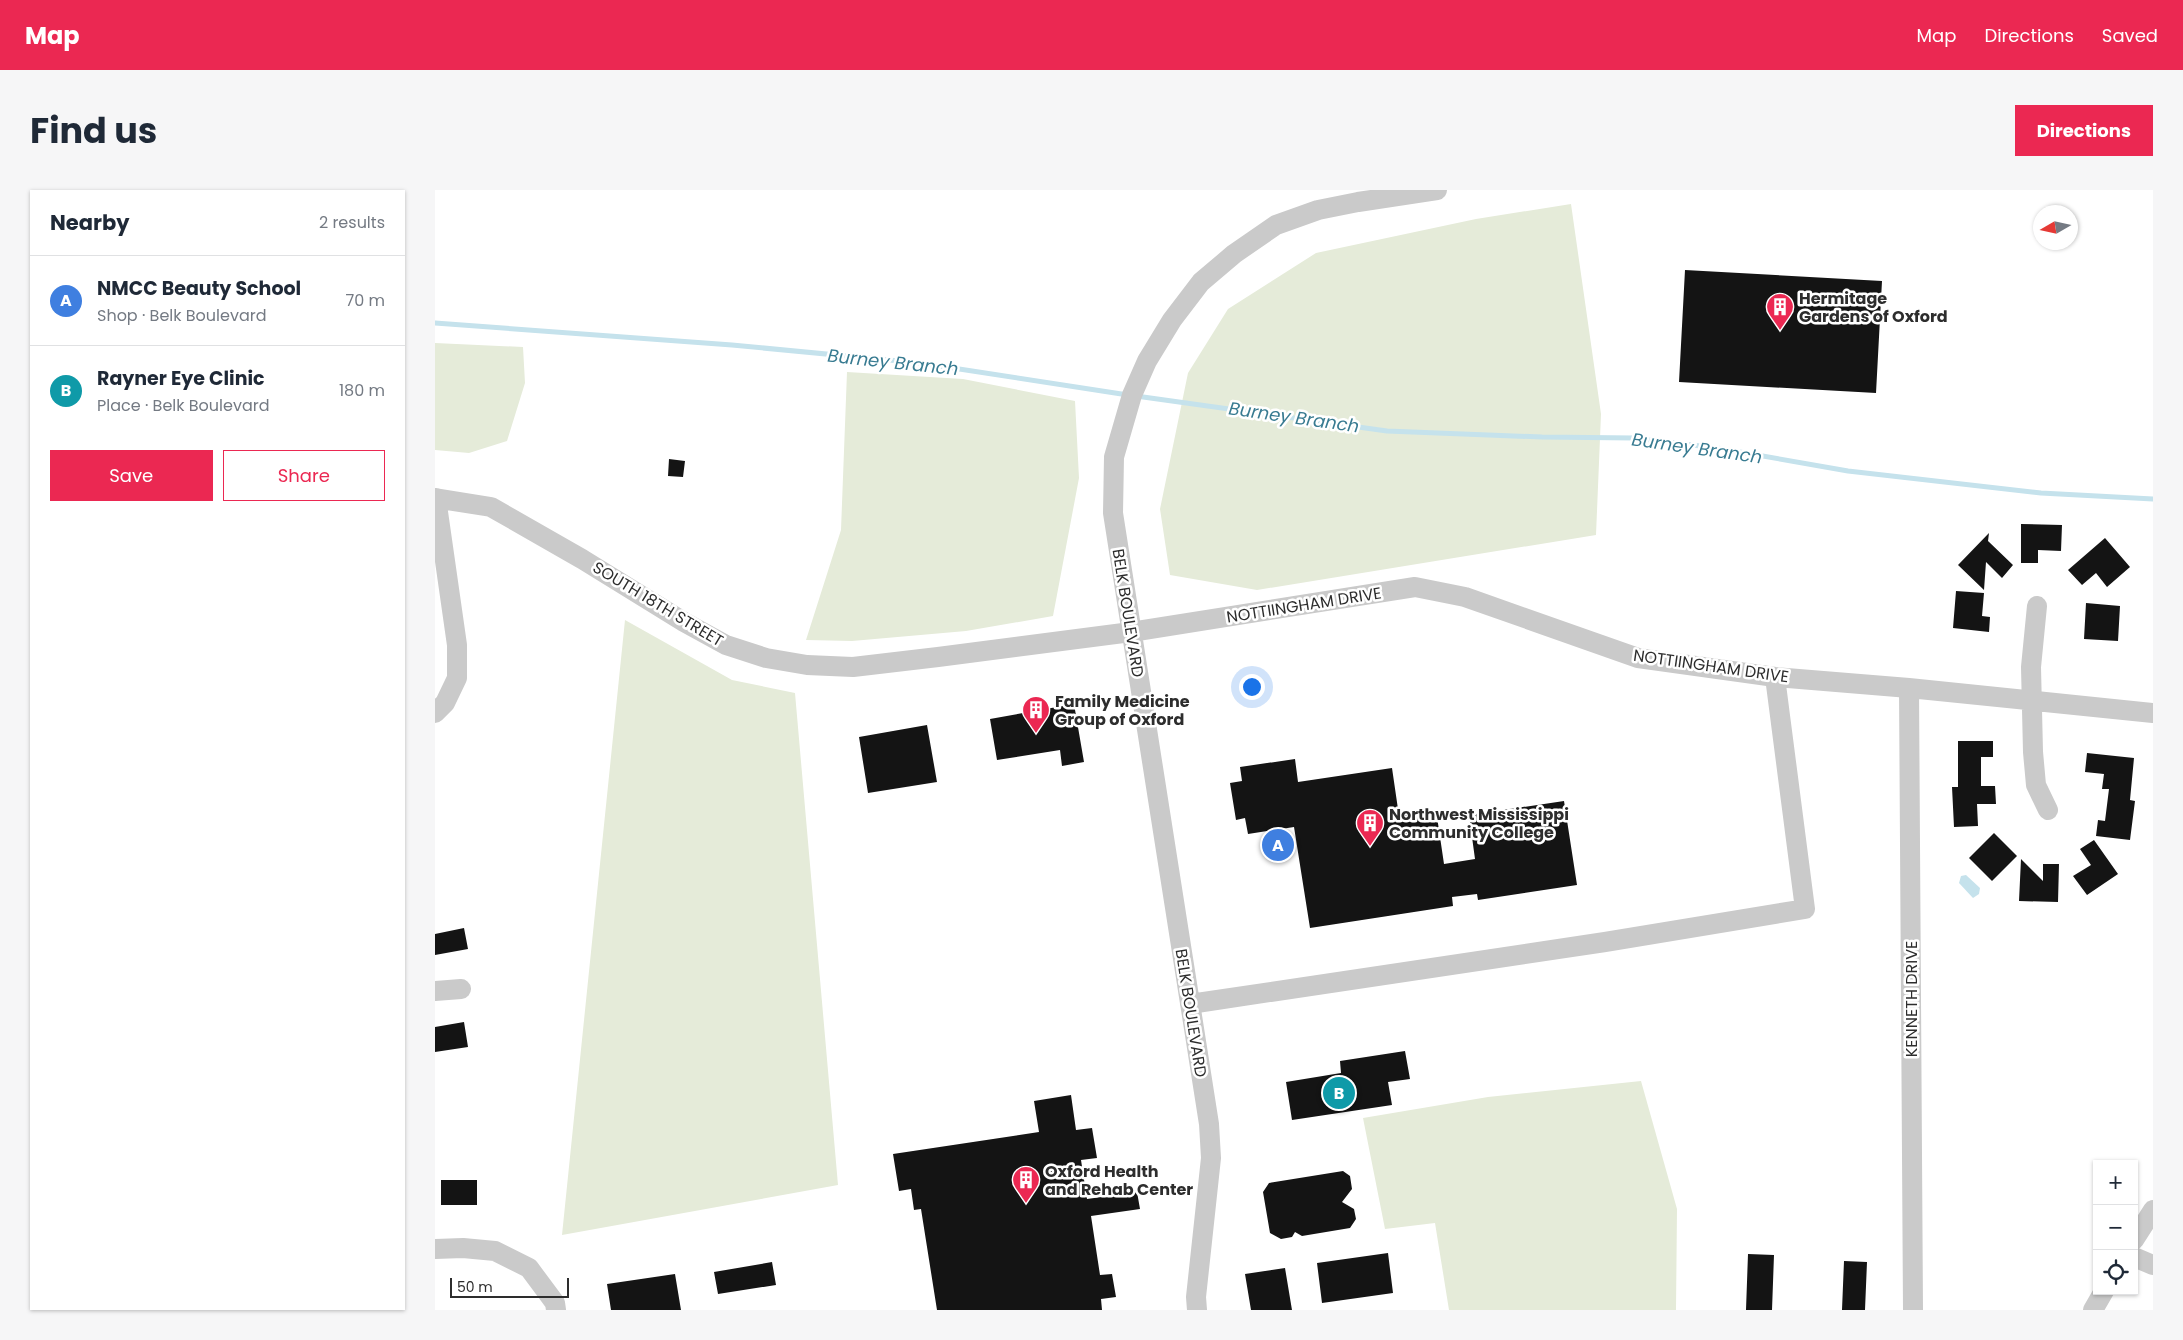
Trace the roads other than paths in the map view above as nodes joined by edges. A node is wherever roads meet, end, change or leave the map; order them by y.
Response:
1 (1437, 190) edge
2 (435, 498) edge
3 (2037, 606) dead end
4 (1131, 632) junction
5 (1775, 677) junction
6 (1909, 688) junction
7 (2031, 701) junction
8 (435, 713) edge
9 (2153, 713) edge
10 (2048, 810) dead end
11 (461, 989) dead end
12 (435, 991) edge
13 (1190, 1004) junction
14 (2153, 1210) edge
15 (2138, 1234) edge
16 (435, 1249) edge
17 (2138, 1259) edge
18 (2153, 1265) edge
19 (2102, 1295) edge
20 (556, 1310) edge
21 (1197, 1310) edge
22 (1913, 1310) edge
23 (2093, 1310) edge

1 - 4 street, BELK BOULEVARD
2 - 4 street, SOUTH 18TH STREET
2 - 8 street
3 - 7 street
4 - 5 street, NOTTIINGHAM DRIVE
4 - 13 street, BELK BOULEVARD
5 - 6 street, NOTTIINGHAM DRIVE
5 - 13 street
6 - 7 street, NOTTIINGHAM DRIVE
6 - 22 street, KENNETH DRIVE
7 - 9 street, NOTTIINGHAM DRIVE
7 - 10 street
11 - 12 street
13 - 21 street, BELK BOULEVARD
14 - 15 street
16 - 20 street
17 - 18 street
19 - 23 street

